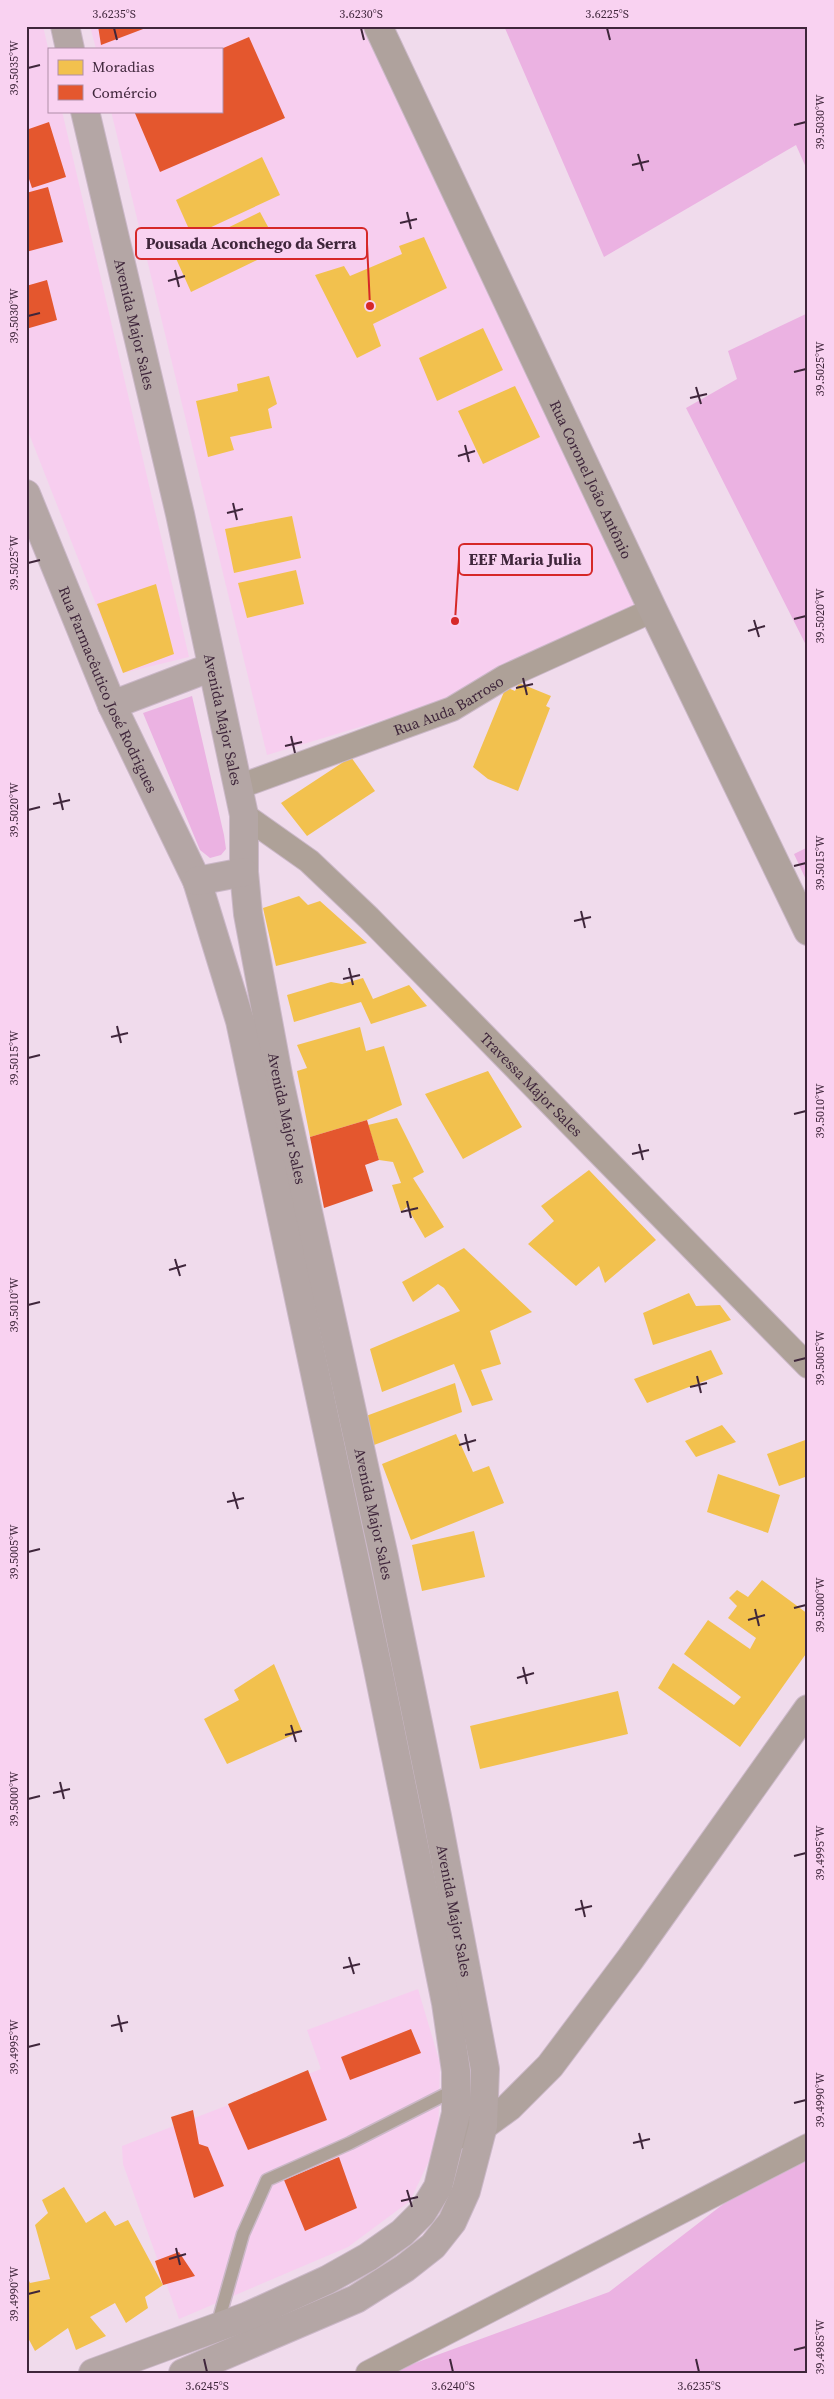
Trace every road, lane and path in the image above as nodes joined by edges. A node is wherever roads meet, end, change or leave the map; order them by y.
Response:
1 (65, 26) edge
2 (378, 26) edge
3 (70, 48) edge
4 (85, 112) edge
5 (26, 494) edge
6 (654, 610) junction
7 (212, 667) junction
8 (112, 705) junction
9 (238, 787) junction
10 (244, 815) junction
11 (244, 872) junction
12 (197, 881) junction
13 (808, 931) edge
14 (314, 1240) junction
15 (288, 1250) junction
16 (808, 1366) edge
17 (808, 1709) edge
18 (456, 2089) junction
19 (483, 2126) junction
20 (452, 2137) junction
21 (808, 2146) edge
22 (216, 2328) junction
23 (228, 2354) junction
24 (93, 2373) edge
25 (183, 2373) edge
26 (368, 2373) edge

1 - 3 main road
2 - 6 street, Rua Coronel João Antônio
4 - 7 main road, Avenida Major Sales
5 - 8 main road, Rua Farmacêutico José Rodrigues
6 - 9 street, Rua Auda Barroso
6 - 13 street, Rua Coronel João Antônio
7 - 8 main road
7 - 9 main road, Avenida Major Sales
8 - 12 main road, Rua Farmacêutico José Rodrigues
9 - 10 main road, Avenida Major Sales
10 - 11 main road, Avenida Major Sales
10 - 16 street, Travessa Major Sales
11 - 12 main road
11 - 14 main road, Avenida Major Sales
12 - 15 main road, Avenida Major Sales
14 - 15 main road
14 - 19 main road, Avenida Major Sales
15 - 18 main road, Avenida Major Sales
17 - 19 street
18 - 20 main road, Avenida Major Sales
18 - 22 lane
19 - 20 street
19 - 23 main road, Avenida Major Sales
20 - 22 main road, Avenida Major Sales
21 - 26 street
22 - 23 main road
22 - 24 main road, Avenida Major Sales
23 - 25 main road, Avenida Major Sales

